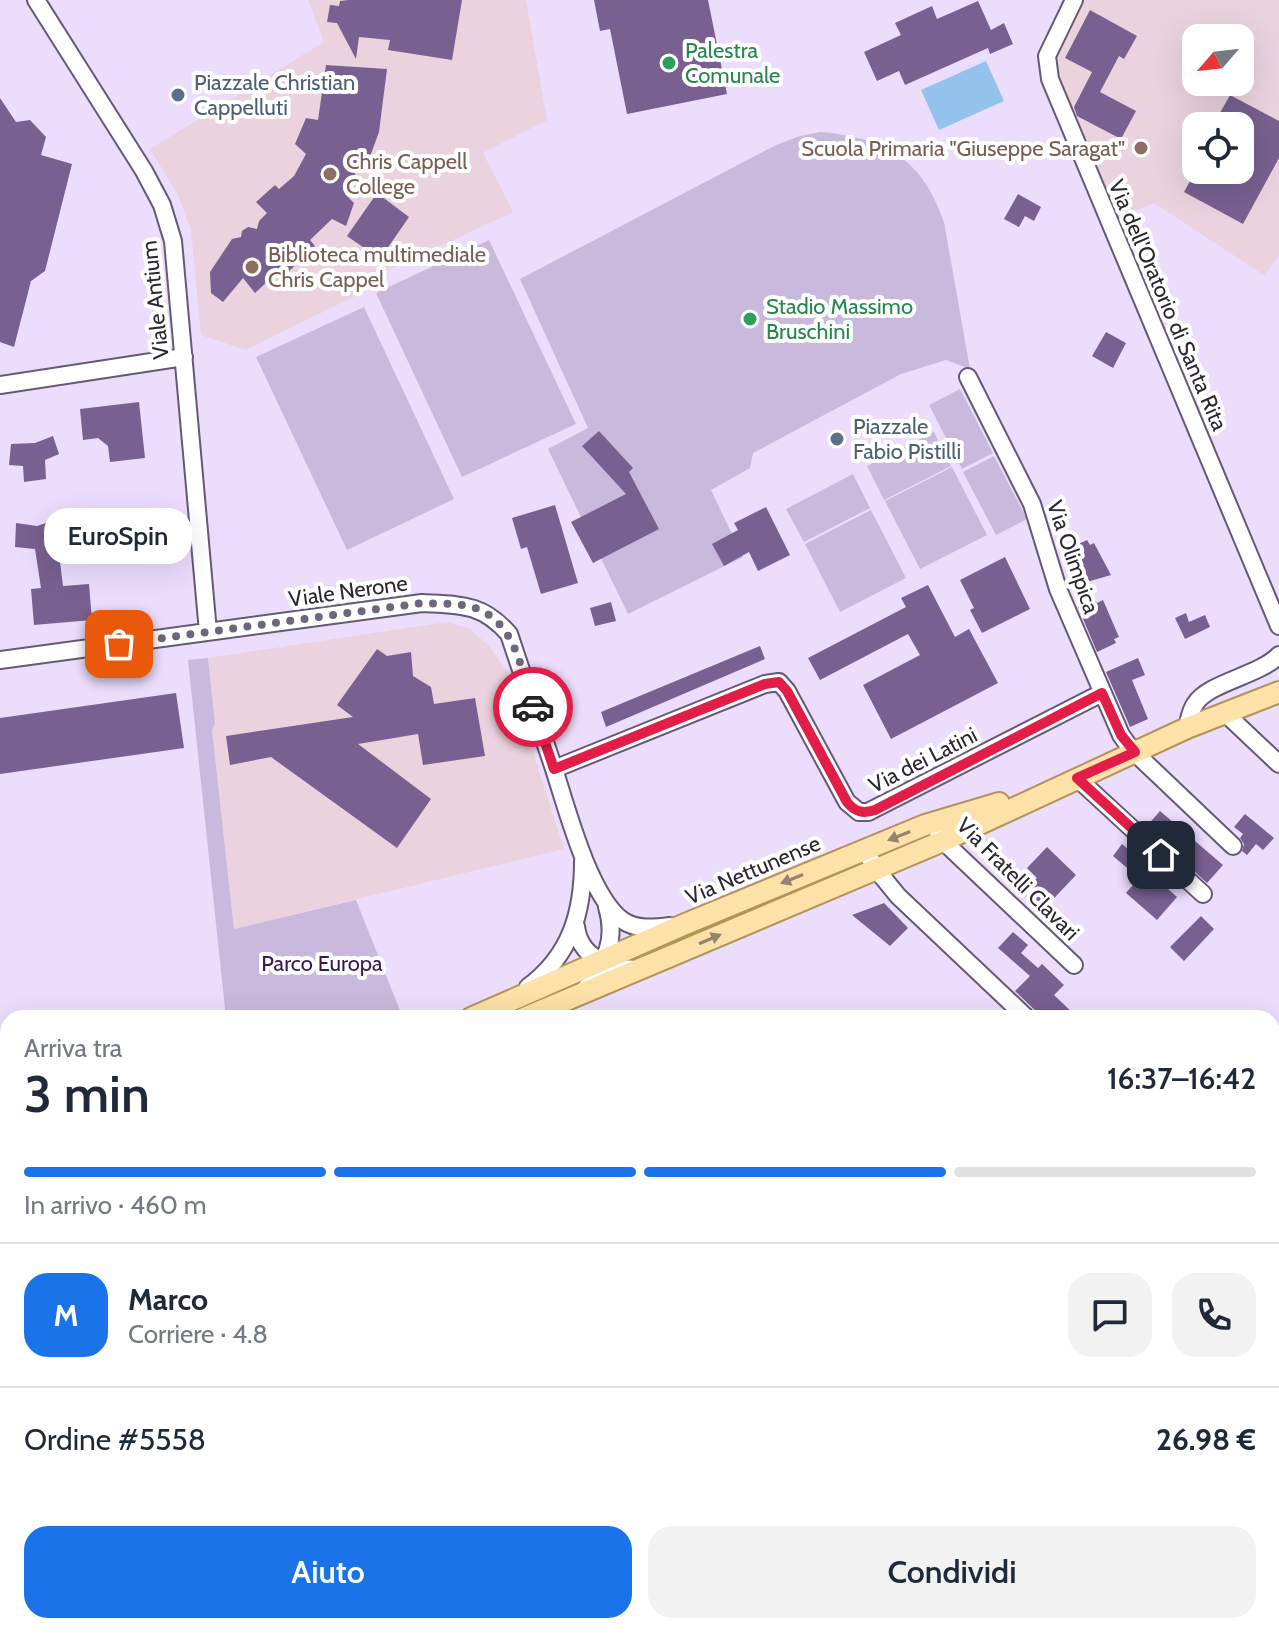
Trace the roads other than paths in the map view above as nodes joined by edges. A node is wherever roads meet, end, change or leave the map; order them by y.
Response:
1 (36, 0) edge
2 (1074, 0) edge
3 (184, 357) junction
4 (968, 377) dead end
5 (0, 385) edge
6 (1279, 626) edge
7 (208, 632) junction
8 (1279, 655) edge
9 (0, 660) edge
10 (1279, 692) edge
11 (1102, 693) junction
12 (1225, 713) junction
13 (1187, 728) junction
14 (1135, 752) junction
15 (1279, 764) edge
16 (554, 769) junction
17 (1069, 782) junction
18 (938, 832) junction
19 (1233, 846) dead end
20 (865, 850) junction
21 (583, 855) junction
22 (876, 869) junction
23 (1203, 894) dead end
24 (603, 897) junction
25 (683, 925) junction
26 (576, 926) junction
27 (602, 963) junction
28 (1074, 965) dead end
29 (639, 969) junction
30 (583, 993) junction
31 (502, 1003) junction
32 (488, 1010) edge
33 (543, 1010) edge
34 (1019, 1010) edge

1 - 3 street, Viale Antium
2 - 6 street, Via dell'Oratorio di Santa Rita
3 - 5 street
3 - 7 street, Viale Antium
4 - 11 street, Via Olimpica
7 - 9 street, Viale Nerone
7 - 16 street, Viale Nerone
8 - 13 street
10 - 12 main road, Via Nettunense
11 - 14 street, Via Olimpica
11 - 16 street, Via dei Latini
12 - 13 main road, Via Nettunense
12 - 15 street
13 - 14 main road, Via Nettunense
14 - 17 main road, Via Nettunense
14 - 19 street, Via Olimpica
16 - 21 street, Viale Nerone
17 - 18 main road, Via Nettunense
17 - 23 street
18 -> 20 main road, Via Nettunense
18 - 22 main road, Via Nettunense
18 - 28 street, Via Fratelli Clavari
20 - 22 street
20 -> 25 main road, Via Nettunense
21 - 24 street, Viale Nerone
21 - 26 street, Viale Nerone
29 -> 22 main road, Via Nettunense
22 - 34 street
24 - 25 street, Viale Nerone
24 - 27 street, Viale Nerone
25 - 27 main road, Via Nettunense
26 - 27 street
26 - 31 street, Viale Nerone
27 - 29 street
27 - 30 street, Viale Nerone
27 - 31 main road, Via Nettunense
29 - 30 main road, Via Nettunense
30 - 33 main road, Via Nettunense
31 - 32 main road, Via Nettunense

